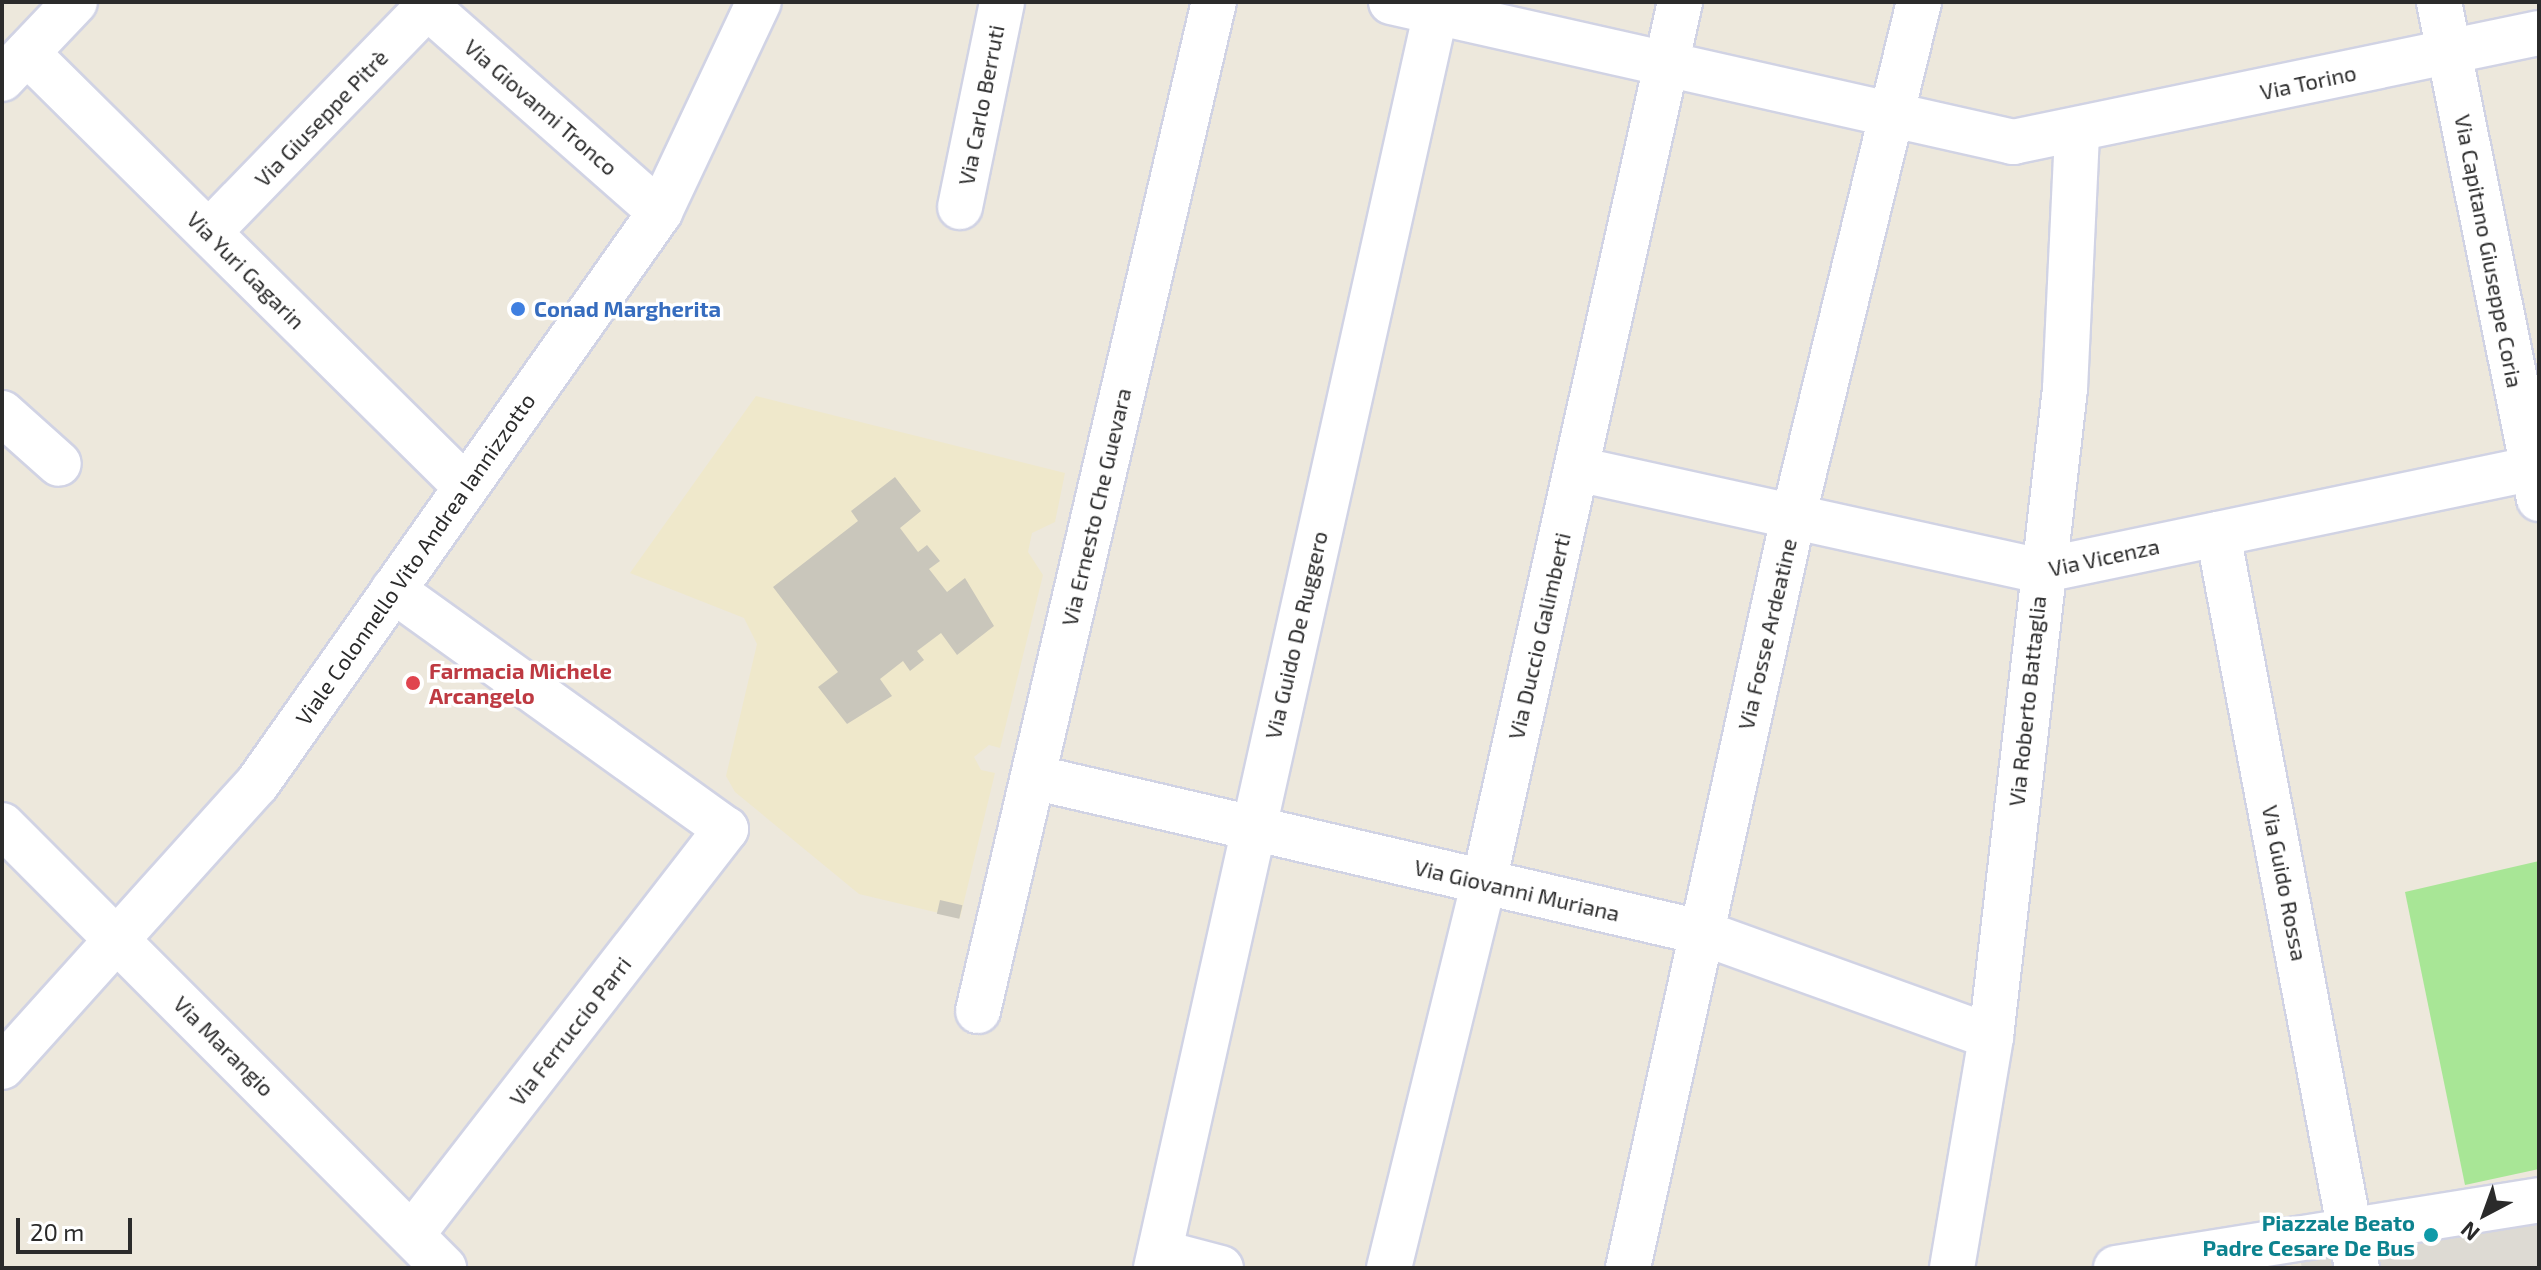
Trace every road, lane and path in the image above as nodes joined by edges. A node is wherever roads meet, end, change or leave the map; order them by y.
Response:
1 (75, 2) edge
2 (759, 2) edge
3 (1002, 2) edge
4 (1214, 2) edge
5 (1391, 2) edge
6 (1680, 2) edge
7 (1919, 2) edge
8 (2439, 2) edge
9 (428, 4) edge
10 (1437, 7) edge
11 (2539, 33) edge
12 (2449, 52) junction
13 (1665, 63) junction
14 (14, 66) edge
15 (1892, 116) junction
16 (2077, 131) junction
17 (960, 207) dead end
18 (660, 212) junction
19 (209, 232) junction
20 (2, 413) edge
21 (59, 464) dead end
22 (1577, 469) junction
23 (2537, 478) edge
24 (466, 487) junction
25 (1793, 518) junction
26 (2218, 534) junction
27 (2040, 571) junction
28 (393, 590) junction
29 (1033, 777) junction
30 (2, 825) edge
31 (1253, 828) junction
32 (1484, 882) junction
33 (1700, 932) junction
34 (118, 941) junction
35 (978, 1011) dead end
36 (1991, 1037) junction
37 (2, 1067) edge
38 (2539, 1200) edge
39 (414, 1232) junction
40 (2355, 1250) edge
41 (1158, 1260) edge
42 (444, 1268) edge
43 (1221, 1268) edge
44 (1389, 1268) edge
45 (1628, 1268) edge
46 (1952, 1268) edge
47 (2116, 1268) edge

1 - 14 street
2 - 18 street, Viale Colonnello Vito Andrea Iannizzotto
3 - 17 street, Via Carlo Berruti
4 - 29 street, Via Ernesto Che Guevara
5 - 10 street, Via Torino
6 - 13 street, Via Duccio Galimberti
7 - 15 street, Via Fosse Ardeatine
8 - 12 street, Via Capitano Giuseppe Coria
9 - 18 street, Via Giovanni Tronco
9 - 19 street, Via Giuseppe Pitrè
10 - 13 street, Via Torino
10 - 31 street, Via Guido De Ruggero
11 - 12 street, Via Torino
12 - 16 street, Via Torino
12 - 23 street, Via Capitano Giuseppe Coria
13 - 15 street, Via Torino
13 - 22 street, Via Duccio Galimberti
14 - 19 street, Via Yuri Gagarin
15 - 16 street, Via Torino
15 - 25 street, Via Fosse Ardeatine
16 - 27 street, Via Roberto Battaglia
18 - 24 street, Viale Colonnello Vito Andrea Iannizzotto
19 - 24 street, Via Yuri Gagarin
20 - 21 street
22 - 25 street, Via Vicenza
22 - 32 street, Via Duccio Galimberti
23 - 26 street, Via Vicenza
24 - 28 street, Viale Colonnello Vito Andrea Iannizzotto
25 - 27 street, Via Vicenza
25 - 33 street, Via Fosse Ardeatine
26 - 27 street, Via Vicenza
26 - 40 street, Via Guido Rossa
27 - 36 street, Via Roberto Battaglia
28 - 34 street, Viale Colonnello Vito Andrea Iannizzotto
28 - 39 street, Via Ferruccio Parri
29 - 31 street, Via Giovanni Muriana
29 - 35 street, Via Ernesto Che Guevara
30 - 34 street, Via Marangio
31 - 32 street, Via Giovanni Muriana
31 - 41 street, Via Guido De Ruggero
32 - 33 street, Via Giovanni Muriana
32 - 44 street, Via Duccio Galimberti
33 - 36 street, Via Giovanni Muriana
33 - 45 street, Via Fosse Ardeatine
34 - 37 street, Viale Colonnello Vito Andrea Iannizzotto
34 - 39 street, Via Marangio
36 - 46 street, Via Roberto Battaglia
38 - 40 street
39 - 42 street, Via Marangio
40 - 47 street
41 - 43 street

